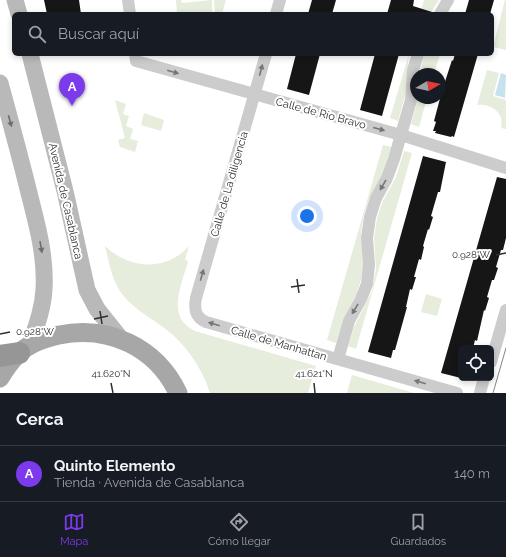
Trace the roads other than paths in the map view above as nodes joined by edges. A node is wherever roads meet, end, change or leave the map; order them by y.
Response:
1 (15, 0) edge
2 (128, 0) edge
3 (280, 0) edge
4 (448, 0) edge
5 (18, 12) edge
6 (130, 12) edge
7 (277, 12) edge
8 (441, 12) edge
9 (31, 56) edge
10 (265, 56) edge
11 (417, 56) edge
12 (135, 57) edge
13 (0, 83) edge
14 (254, 95) junction
15 (401, 136) junction
16 (506, 168) edge
17 (506, 310) edge
18 (196, 313) joint
19 (121, 339) junction
20 (16, 351) edge
21 (494, 352) edge
22 (338, 359) junction
23 (0, 378) edge
24 (483, 381) edge
25 (178, 393) edge
26 (457, 393) edge
27 (480, 393) edge

1 - 5 main road
2 - 6 street
3 - 7 street
4 - 8 street
9 - 19 main road, Avenida de Casablanca
14 -> 10 street, Calle de La diligencia
11 - 15 street
12 -> 14 street, Calle de Río Bravo
13 -> 20 main road
14 -> 15 street, Calle de Río Bravo
18 -> 14 street, Calle de La diligencia
15 - 16 street, Calle de Río Bravo
15 -> 22 street
17 - 21 street
22 -> 18 street, Calle de Manhattan
19 - 20 main road
19 - 25 main road
20 - 23 main road
26 -> 22 street, Calle de Manhattan
24 - 27 street

